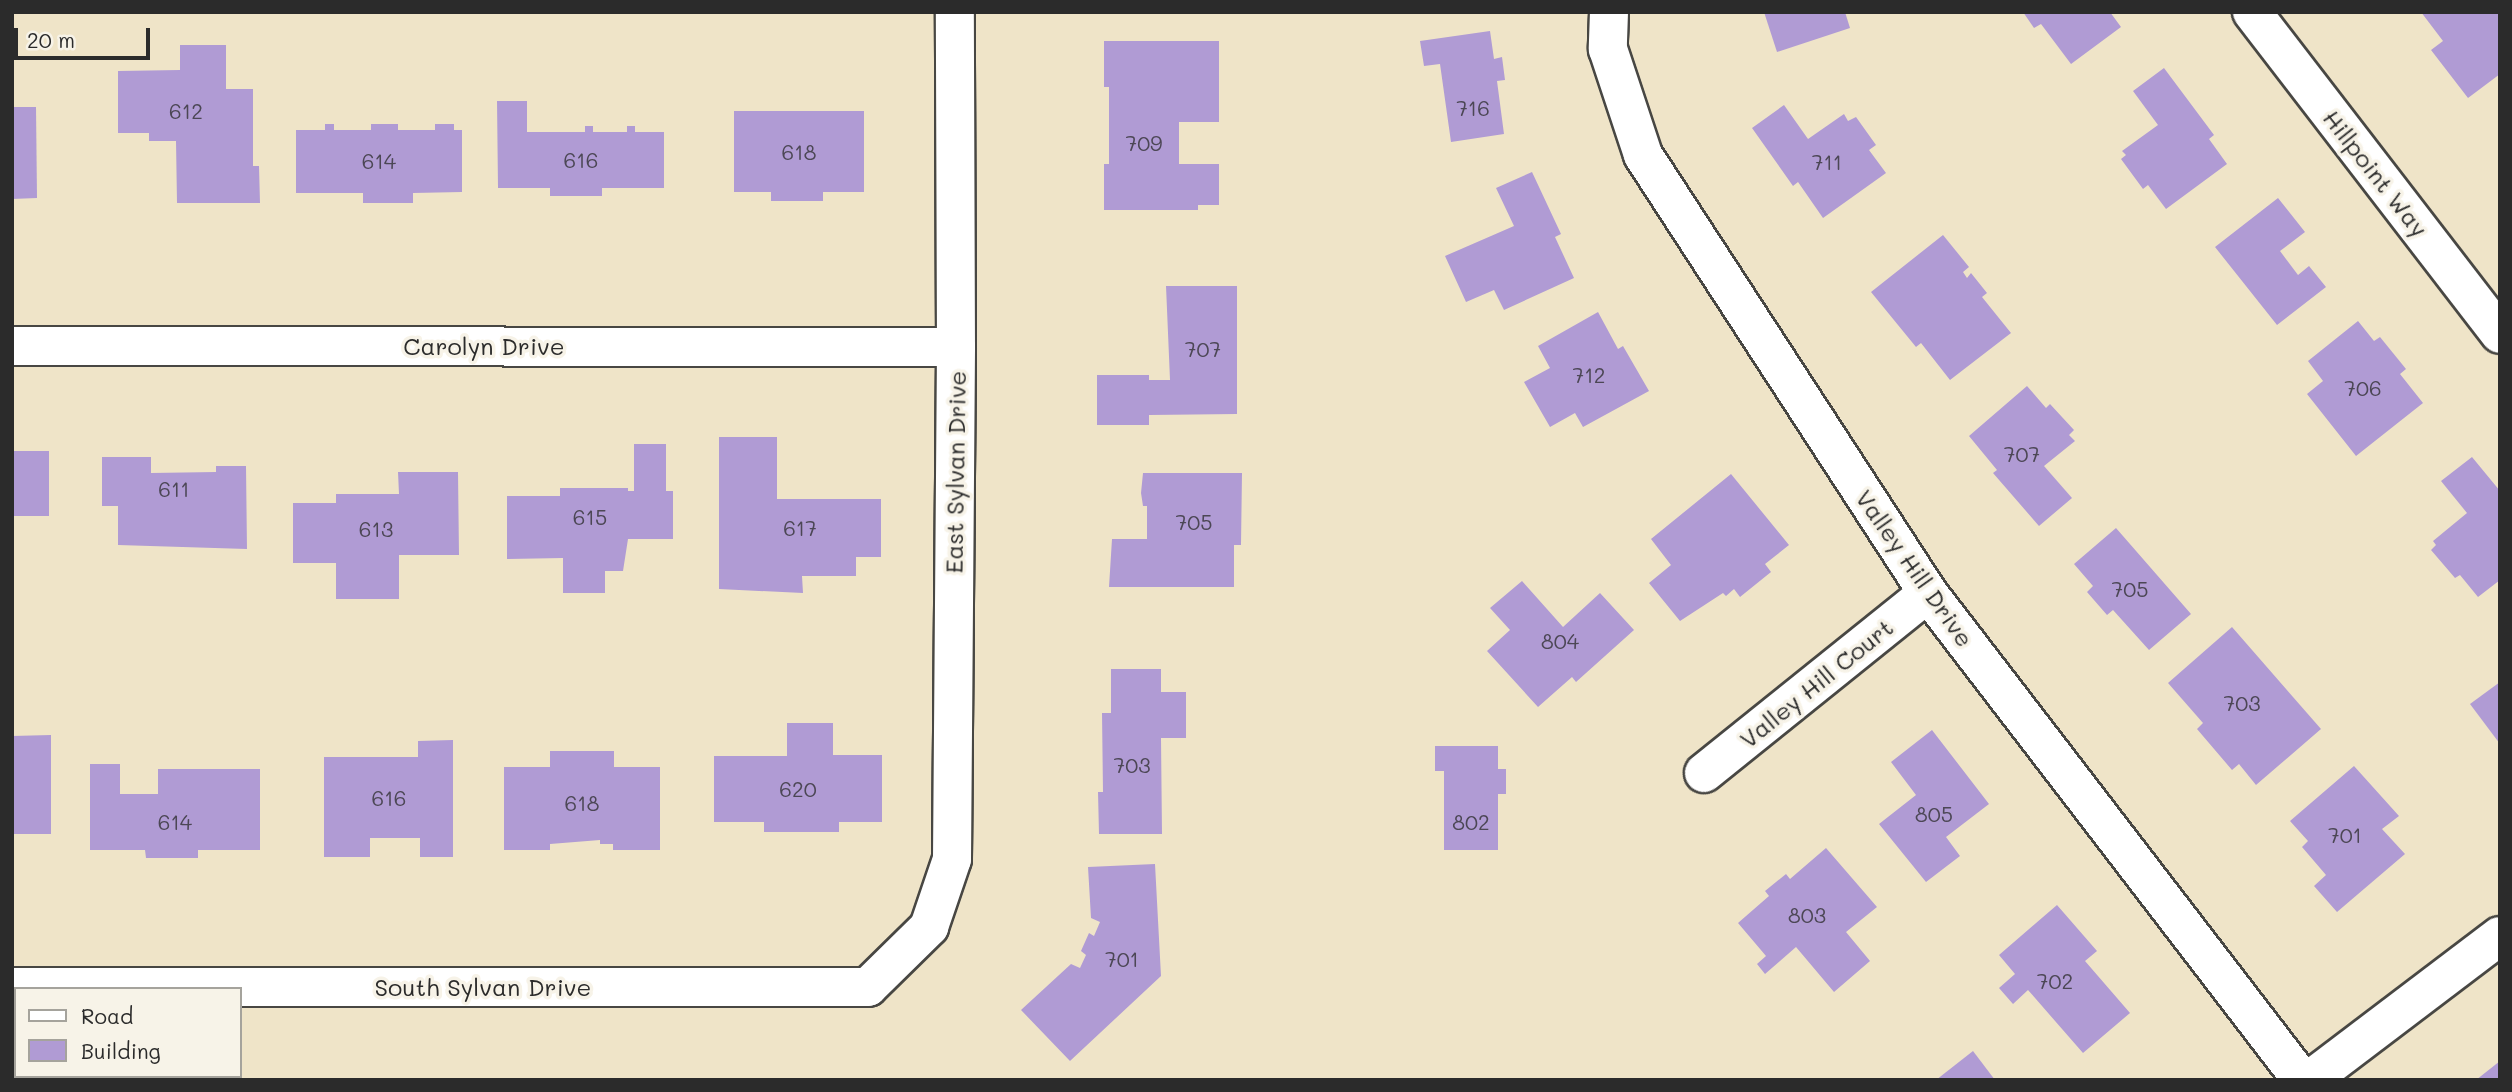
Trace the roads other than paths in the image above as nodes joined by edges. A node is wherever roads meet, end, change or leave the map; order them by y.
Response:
1 (955, 12) edge
2 (1609, 12) edge
3 (2252, 12) edge
4 (2500, 334) edge
5 (12, 346) edge
6 (956, 347) junction
7 (1928, 593) junction
8 (1704, 773) dead end
9 (929, 927) joint
10 (2500, 936) edge
11 (12, 987) edge
12 (2302, 1080) edge
13 (2311, 1080) edge

1 - 6 street, East Sylvan Drive
2 - 7 street, Valley Hill Drive
3 - 4 street, Hillpoint Way
5 - 6 street, Carolyn Drive
6 - 9 street, East Sylvan Drive
7 - 8 street, Valley Hill Court
7 - 12 street, Valley Hill Drive
9 - 11 street, South Sylvan Drive
10 - 13 street

